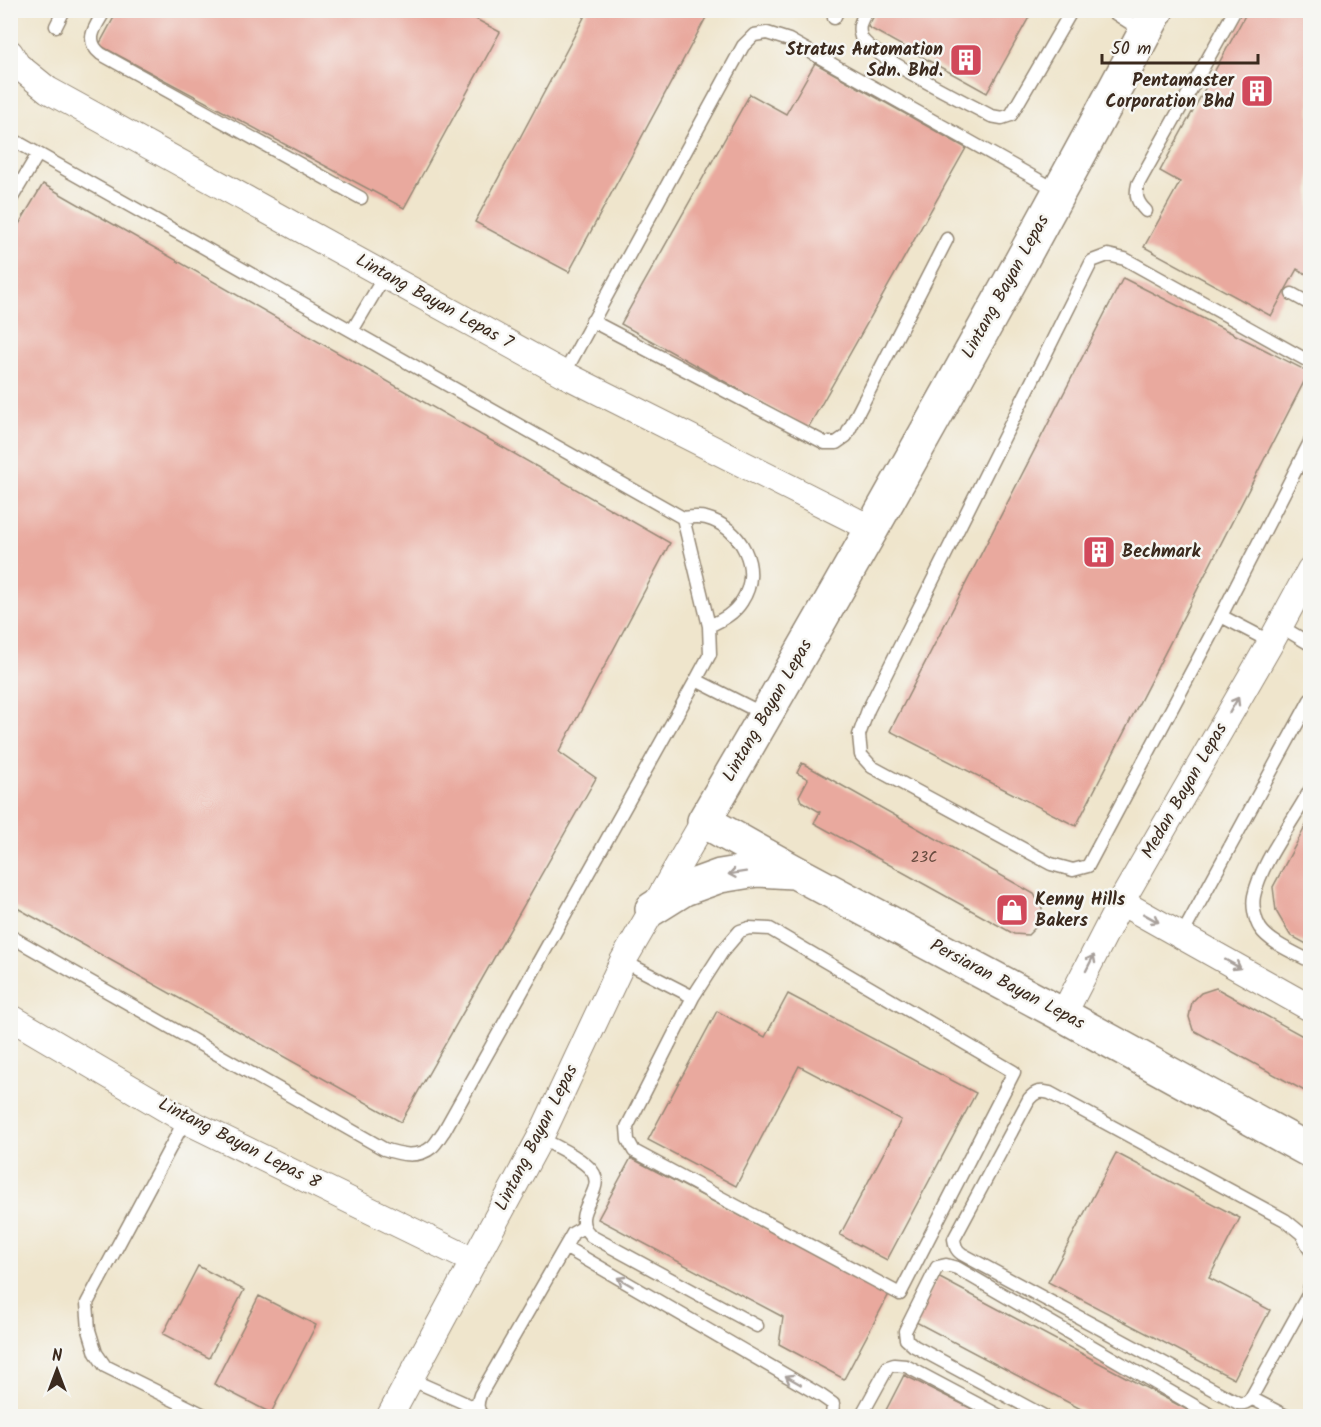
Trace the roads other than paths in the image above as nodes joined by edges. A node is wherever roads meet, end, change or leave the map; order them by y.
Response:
1 (64, 10) edge
2 (105, 10) edge
3 (867, 10) edge
4 (1072, 10) edge
5 (1110, 10) edge
6 (1235, 10) edge
7 (1151, 22) edge
8 (56, 26) dead end
9 (10, 53) edge
10 (10, 138) edge
11 (38, 154) junction
12 (1059, 192) junction
13 (361, 198) dead end
14 (10, 201) edge
15 (1146, 211) dead end
16 (947, 240) dead end
17 (385, 275) junction
18 (1292, 294) dead end
19 (1311, 304) edge
20 (592, 321) junction
21 (352, 331) junction
22 (1311, 362) edge
23 (564, 374) junction
24 (1311, 442) edge
25 (683, 518) junction
26 (872, 529) junction
27 (1308, 582) edge
28 (1221, 616) junction
29 (709, 626) junction
30 (1275, 634) junction
31 (1311, 644) edge
32 (696, 680) junction
33 (1311, 700) edge
34 (765, 716) junction
35 (1309, 795) edge
36 (704, 821) junction
37 (795, 872) junction
38 (1121, 902) junction
39 (652, 909) junction
40 (1182, 935) junction
41 (10, 936) edge
42 (623, 961) junction
43 (1311, 961) edge
44 (693, 997) junction
45 (1311, 1008) edge
46 (1063, 1015) junction
47 (10, 1017) edge
48 (185, 1120) junction
49 (540, 1138) junction
50 (1311, 1151) edge
51 (584, 1227) junction
52 (565, 1247) junction
53 (1311, 1250) edge
54 (474, 1261) junction
55 (1311, 1286) edge
56 (757, 1326) dead end
57 (410, 1379) junction
58 (1251, 1398) junction
59 (480, 1413) edge
60 (206, 1416) edge
61 (390, 1416) edge
62 (832, 1416) edge
63 (861, 1416) edge
64 (1000, 1416) edge
65 (1044, 1416) edge
66 (1212, 1416) edge
67 (1286, 1416) edge

1 - 8 lane
2 - 13 lane
3 - 4 lane
5 - 7 lane
6 - 15 lane
7 - 12 street, Lintang Bayan Lepas
9 - 17 street, Lintang Bayan Lepas 7
10 - 11 lane
11 - 14 lane
11 - 21 lane
12 - 20 lane
12 - 26 street, Lintang Bayan Lepas
16 - 20 lane
17 - 21 lane
17 - 23 street, Lintang Bayan Lepas 7
18 - 19 lane
20 - 23 lane
21 - 25 lane
22 - 28 lane
23 - 26 street, Lintang Bayan Lepas 7
24 - 28 lane
25 - 29 lane
25 - 29 lane
26 - 34 street, Lintang Bayan Lepas
27 - 30 street, Medan Bayan Lepas
28 - 30 lane
29 - 32 lane
30 - 31 lane
38 -> 30 street, Medan Bayan Lepas
32 - 34 lane
32 - 41 lane
33 - 40 lane
34 - 36 street, Lintang Bayan Lepas
35 - 43 lane
36 - 37 street, Persiaran Bayan Lepas
36 - 39 street, Lintang Bayan Lepas
37 -> 39 street
37 - 46 street, Persiaran Bayan Lepas
38 -> 40 street
46 -> 38 street, Medan Bayan Lepas
39 - 42 street, Lintang Bayan Lepas
40 -> 45 street
42 - 44 lane
42 - 49 street, Lintang Bayan Lepas
44 - 44 lane
46 - 50 street, Persiaran Bayan Lepas
47 - 48 street, Lintang Bayan Lepas 8
48 - 54 street, Lintang Bayan Lepas 8
48 - 60 lane
49 - 51 lane
49 - 54 street, Lintang Bayan Lepas
51 - 52 lane
51 - 56 lane
52 - 59 lane
62 -> 52 lane
53 - 58 lane
54 - 57 street, Lintang Bayan Lepas
55 - 58 lane
57 - 59 lane
57 - 61 street, Lintang Bayan Lepas
58 - 67 lane
63 - 64 lane
65 - 66 lane

